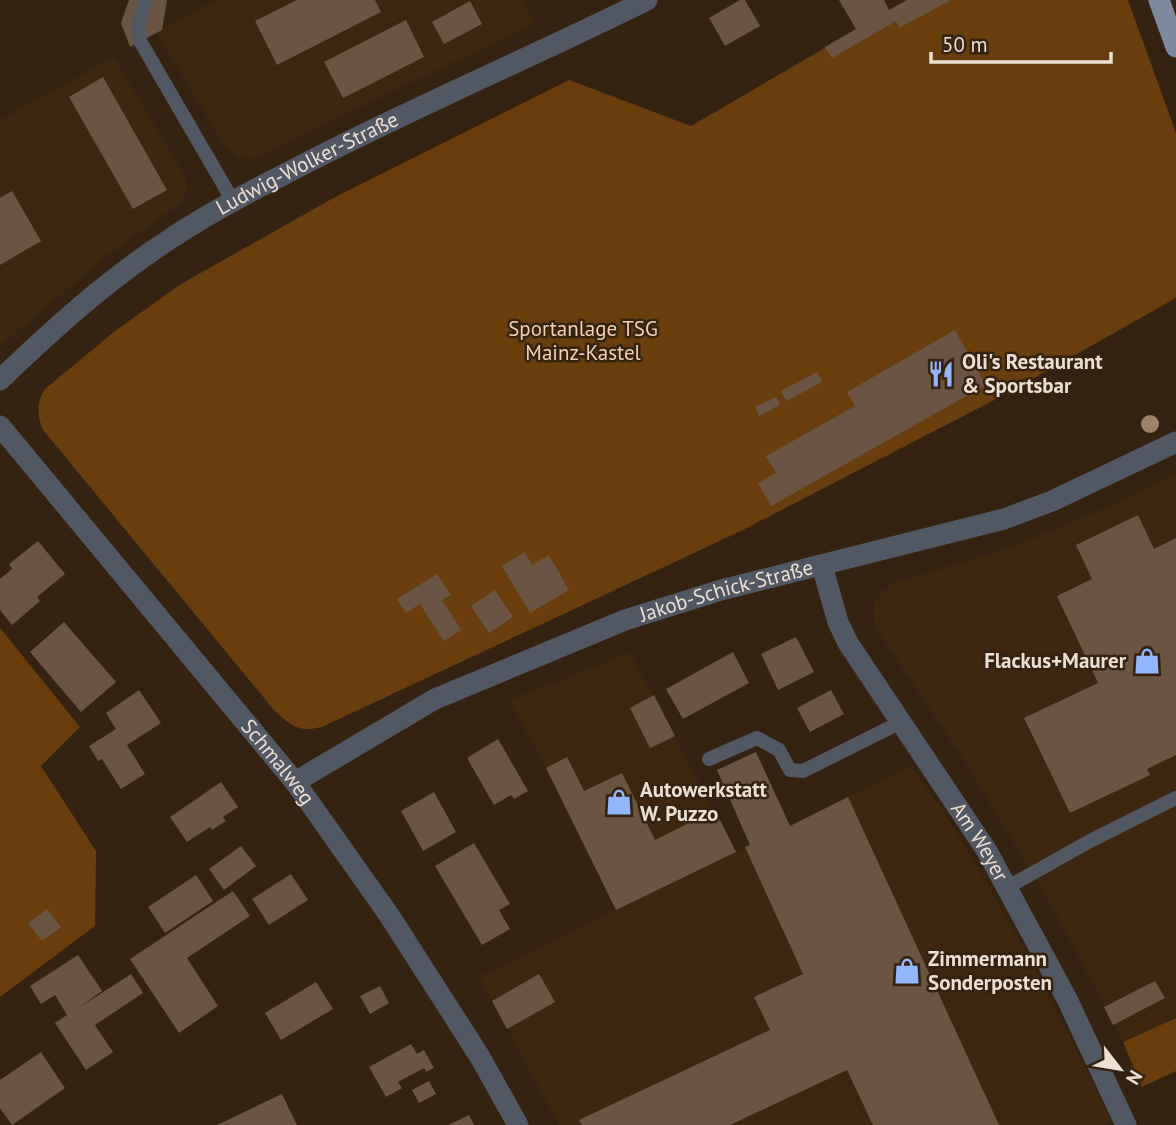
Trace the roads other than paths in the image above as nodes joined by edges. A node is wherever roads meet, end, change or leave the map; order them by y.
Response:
1 (146, 0) edge
2 (647, 0) edge
3 (1159, 0) edge
4 (1176, 47) edge
5 (233, 201) junction
6 (0, 380) edge
7 (0, 426) edge
8 (1176, 442) edge
9 (822, 566) junction
10 (901, 722) junction
11 (709, 759) dead end
12 (295, 782) junction
13 (1176, 798) edge
14 (1007, 887) junction
15 (518, 1125) edge
16 (1126, 1125) edge

1 - 5 lane
2 - 5 street, Ludwig-Wolker-Straße
3 - 4 main road
5 - 6 street, Ludwig-Wolker-Straße
7 - 12 street, Schmalweg
8 - 9 street, Jakob-Schick-Straße
9 - 10 street, Am Weyer
9 - 12 street, Jakob-Schick-Straße
10 - 11 lane
10 - 14 street, Am Weyer
12 - 15 street, Schmalweg
13 - 14 lane
14 - 16 street, Am Weyer

